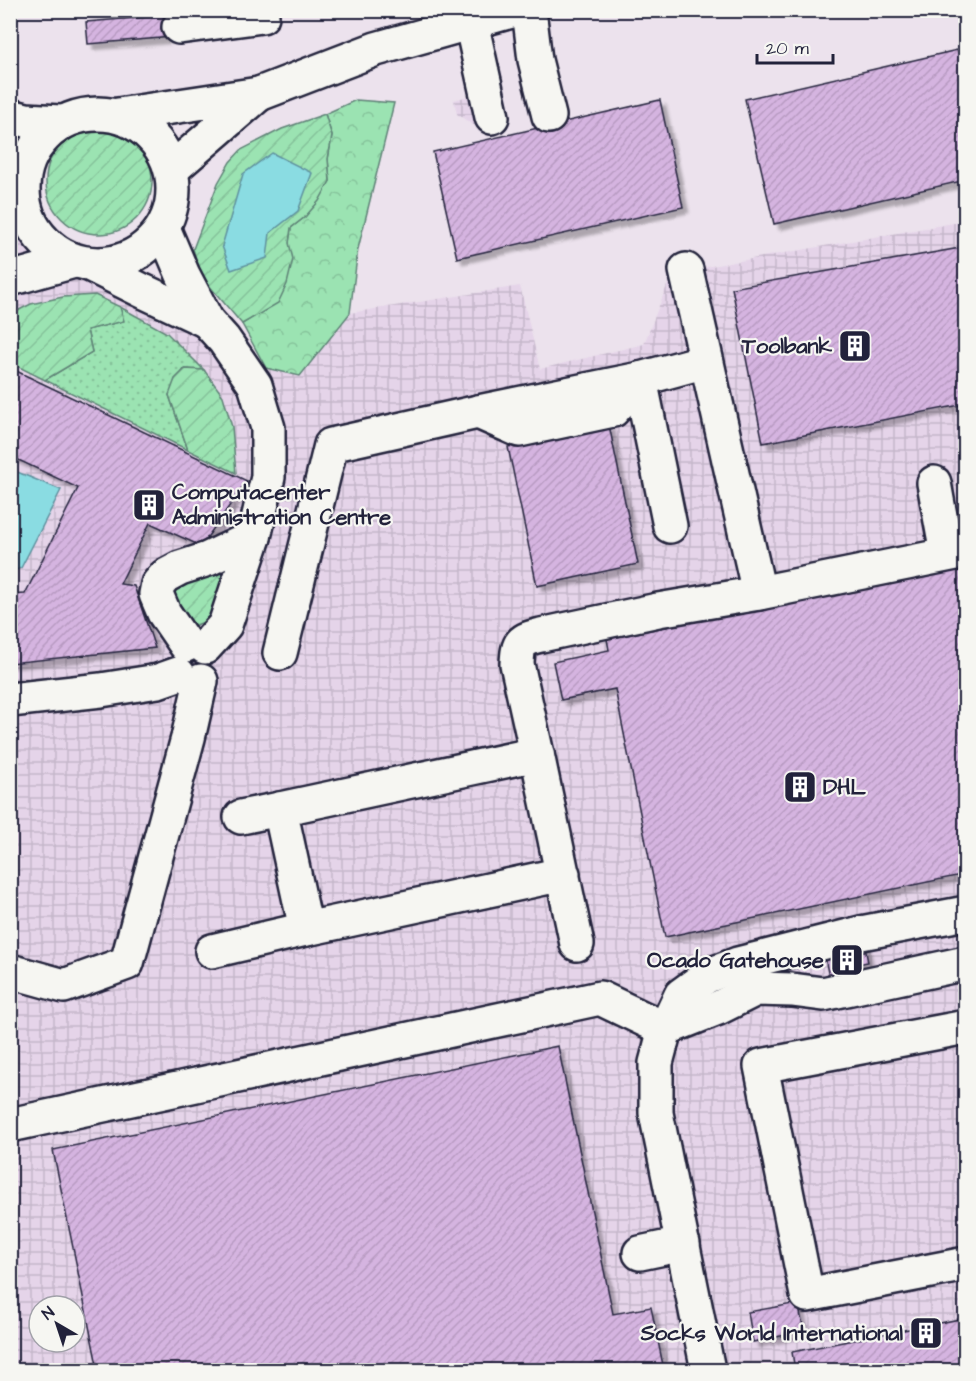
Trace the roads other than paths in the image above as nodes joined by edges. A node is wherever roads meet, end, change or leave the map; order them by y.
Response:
1 (261, 10) edge
2 (514, 10) edge
3 (530, 10) edge
4 (471, 22) junction
5 (179, 27) dead end
6 (259, 94) junction
7 (10, 116) edge
8 (118, 116) junction
9 (549, 116) dead end
10 (492, 117) dead end
11 (60, 122) junction
12 (171, 171) junction
13 (16, 200) edge
14 (163, 228) junction
15 (82, 263) junction
16 (686, 270) dead end
17 (10, 279) edge
18 (207, 321) junction
19 (706, 361) junction
20 (640, 379) junction
21 (478, 412) junction
22 (934, 483) dead end
23 (670, 526) dead end
24 (254, 537) junction
25 (956, 552) edge
26 (759, 593) junction
27 (280, 653) dead end
28 (193, 662) junction
29 (10, 700) edge
30 (537, 754) junction
31 (280, 809) junction
32 (241, 817) dead end
33 (563, 874) junction
34 (966, 913) edge
35 (306, 929) junction
36 (577, 944) dead end
37 (212, 951) dead end
38 (966, 963) edge
39 (10, 971) edge
40 (966, 1027) edge
41 (665, 1029) junction
42 (10, 1125) edge
43 (683, 1244) junction
44 (640, 1253) dead end
45 (966, 1264) edge
46 (708, 1371) edge

1 - 5 street
2 - 4 street
3 - 9 street
4 - 6 street
4 - 10 street
6 - 8 street
6 - 12 street
7 - 11 street
8 - 11 street
8 - 12 street
11 - 13 street
12 - 14 street
13 - 15 street
14 - 15 street
14 - 18 street
15 - 17 street
15 - 18 street
16 - 19 street
18 - 24 street
19 - 20 street
19 - 26 street
20 - 21 street
20 - 21 street
20 - 23 street
21 - 27 street
22 - 25 street
24 - 28 street
24 - 28 street
25 - 26 street
26 - 30 street
28 - 29 street
28 - 39 street
30 - 31 street
30 - 33 street
31 - 32 street
31 - 35 street
33 - 35 street
33 - 36 street
34 - 41 street
35 - 37 street
38 - 41 street
40 - 45 street
41 - 42 street
41 - 43 street
43 - 44 street
43 - 46 street

